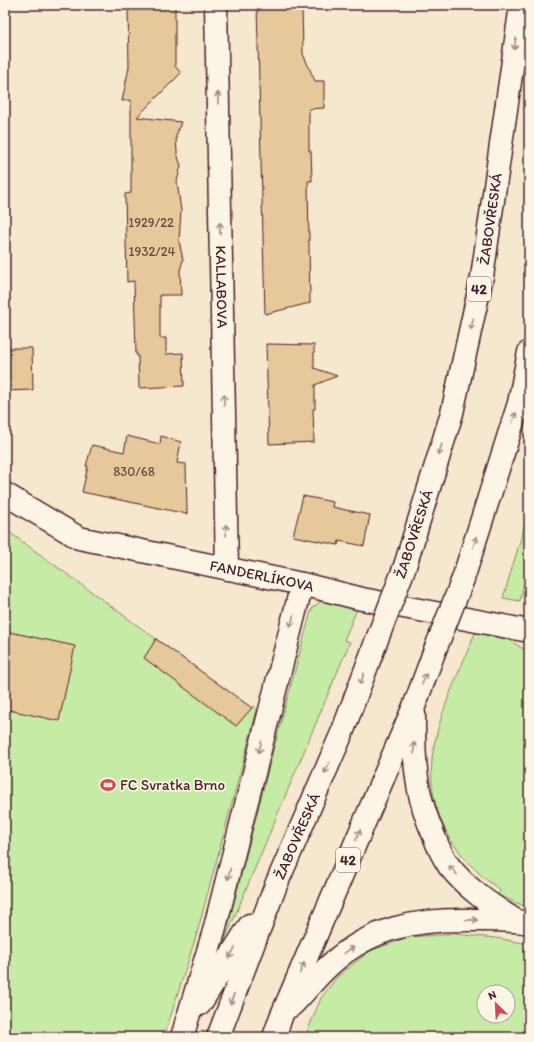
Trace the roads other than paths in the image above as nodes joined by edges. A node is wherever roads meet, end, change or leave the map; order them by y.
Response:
1 (216, 5) edge
2 (521, 5) edge
3 (529, 352) edge
4 (5, 494) edge
5 (227, 569) junction
6 (302, 584) junction
7 (529, 631) edge
8 (415, 704) junction
9 (276, 884) junction
10 (523, 922) edge
11 (281, 1017) junction
12 (184, 1032) edge
13 (218, 1037) edge
14 (274, 1037) edge

5 -> 1 main road, KALLABOVA
2 -> 9 main road, ŽABOVŘESKÁ / 42, bridge
8 -> 3 main road, 42, bridge
4 - 5 main road, FANDERLÍKOVA
5 - 6 main road, FANDERLÍKOVA
6 - 7 main road, FANDERLÍKOVA
6 -> 12 main road
10 -> 8 main road
11 -> 8 main road, 42
9 -> 12 main road, 42
9 -> 13 main road, ŽABOVŘESKÁ / 42
11 -> 10 main road
11 - 14 main road, 42

